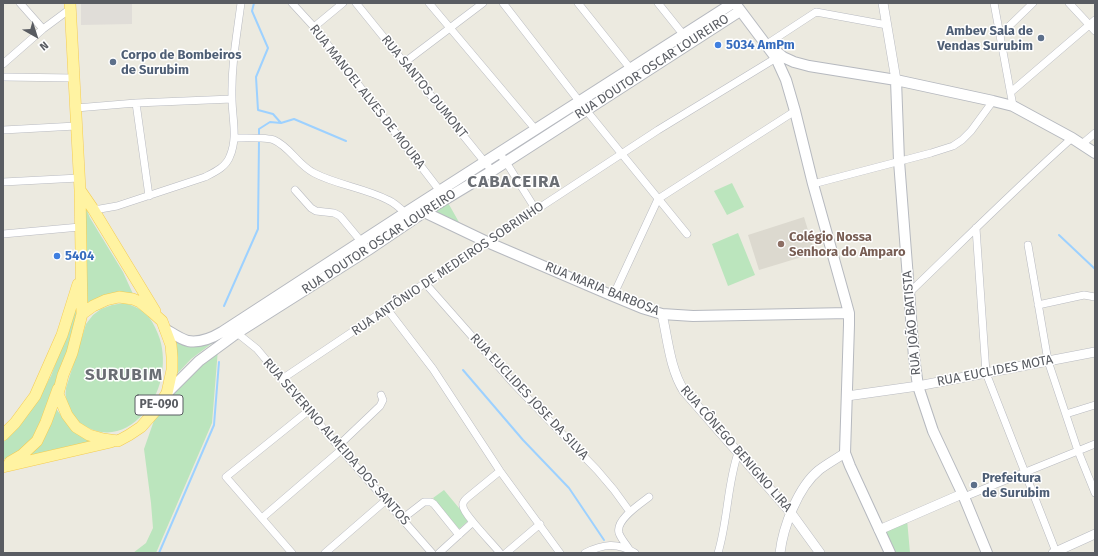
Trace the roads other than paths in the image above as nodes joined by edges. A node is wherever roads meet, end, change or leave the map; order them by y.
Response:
1 (20, 3) edge
2 (241, 3) edge
3 (292, 3) edge
4 (344, 3) edge
5 (356, 3) edge
6 (430, 3) edge
7 (483, 3) edge
8 (503, 3) edge
9 (578, 3) edge
10 (658, 3) edge
11 (883, 3) edge
12 (994, 3) edge
13 (1033, 3) edge
14 (1070, 3) edge
15 (70, 6) edge
16 (736, 6) edge
17 (1092, 22) edge
18 (887, 25) junction
19 (314, 27) junction
20 (450, 28) junction
21 (43, 29) junction
22 (1095, 31) edge
23 (684, 34) junction
24 (1001, 34) junction
25 (690, 43) junction
26 (767, 44) junction
27 (776, 58) junction
28 (405, 62) junction
29 (3, 64) edge
30 (630, 69) junction
31 (3, 77) edge
32 (637, 77) junction
33 (74, 78) junction
34 (896, 80) junction
35 (1011, 92) junction
36 (232, 99) junction
37 (580, 101) junction
38 (993, 101) junction
39 (136, 103) junction
40 (1013, 106) junction
41 (76, 108) junction
42 (586, 110) junction
43 (796, 111) junction
44 (76, 126) junction
45 (3, 130) edge
46 (536, 130) junction
47 (1095, 133) edge
48 (234, 138) junction
49 (1072, 138) junction
50 (1082, 144) junction
51 (499, 153) junction
52 (622, 153) junction
53 (1095, 153) edge
54 (899, 161) junction
55 (486, 162) junction
56 (506, 162) junction
57 (492, 171) junction
58 (79, 178) junction
59 (3, 182) edge
60 (813, 184) junction
61 (80, 190) junction
62 (295, 190) dead end
63 (440, 191) junction
64 (148, 196) junction
65 (658, 199) junction
66 (93, 209) junction
67 (420, 209) junction
68 (536, 210) junction
69 (405, 213) junction
70 (80, 227) junction
71 (976, 228) junction
72 (3, 234) edge
73 (687, 234) dead end
74 (361, 242) junction
75 (488, 242) junction
76 (1028, 246) dead end
77 (368, 250) junction
78 (81, 276) junction
79 (425, 283) junction
80 (909, 293) junction
81 (613, 296) junction
82 (1095, 297) edge
83 (1038, 305) junction
84 (387, 309) junction
85 (849, 313) junction
86 (82, 314) junction
87 (662, 314) junction
88 (163, 326) junction
89 (237, 333) junction
90 (1095, 352) edge
91 (1048, 361) junction
92 (986, 373) junction
93 (63, 375) junction
94 (282, 379) junction
95 (918, 386) junction
96 (167, 393) junction
97 (381, 395) dead end
98 (847, 396) junction
99 (1095, 405) edge
100 (308, 411) junction
101 (1066, 414) junction
102 (3, 435) edge
103 (118, 441) junction
104 (1095, 444) edge
105 (340, 448) junction
106 (1078, 451) junction
107 (738, 453) junction
108 (845, 453) junction
109 (3, 466) edge
110 (500, 471) junction
111 (1026, 473) junction
112 (1095, 492) edge
113 (963, 496) junction
114 (649, 497) dead end
115 (385, 501) junction
116 (630, 512) junction
117 (791, 513) junction
118 (262, 518) junction
119 (402, 518) junction
120 (473, 522) junction
121 (540, 524) junction
122 (879, 530) junction
123 (1095, 534) edge
124 (459, 535) junction
125 (632, 551) edge
126 (1055, 552) edge
127 (292, 553) edge
128 (325, 553) edge
129 (430, 553) edge
130 (439, 553) edge
131 (500, 553) edge
132 (506, 553) edge
133 (560, 553) edge
134 (585, 553) edge
135 (718, 553) edge
136 (780, 553) edge
137 (820, 553) edge
138 (890, 553) edge
139 (987, 553) edge

1 - 21 street
2 - 36 street
3 - 19 street, RUA MANOEL ALVES DE MOURA
4 - 19 street
5 - 28 street, RUA SANTOS DUMONT
6 - 20 street
7 - 20 street
8 - 37 street
9 - 30 street
10 - 23 street
11 - 18 street
12 - 24 street
13 - 24 street
14 - 17 street
15 - 21 street
15 - 33 main road, PE-090
16 - 23 main road, RUA DOUTOR OSCAR LOUREIRO
16 - 25 main road, RUA DOUTOR OSCAR LOUREIRO
16 - 26 main road
17 - 22 street
17 - 35 street
18 - 26 street
18 - 34 street
19 - 63 street, RUA MANOEL ALVES DE MOURA
20 - 28 street
20 - 46 street
21 - 29 street
23 - 25 street
23 - 30 main road, RUA DOUTOR OSCAR LOUREIRO
24 - 35 street
25 - 32 main road, RUA DOUTOR OSCAR LOUREIRO
26 - 27 main road
26 - 34 main road
27 - 43 main road
27 - 52 street, RUA ANTÔNIO DE MEDEIROS SOBRINHO
28 - 55 street, RUA SANTOS DUMONT
30 - 32 street
30 - 37 main road, RUA DOUTOR OSCAR LOUREIRO
31 - 33 street
32 - 42 main road, RUA DOUTOR OSCAR LOUREIRO
33 - 41 main road, PE-090
34 - 38 main road
34 - 54 main road, RUA JOÃO BATISTA
35 - 40 street
36 - 39 street
36 - 48 street
37 - 42 street
37 - 46 main road, RUA DOUTOR OSCAR LOUREIRO
38 - 40 main road
38 - 54 street
39 - 41 street
39 - 64 street
40 - 49 main road
41 - 44 main road, PE-090
42 - 52 street
42 - 56 main road, RUA DOUTOR OSCAR LOUREIRO
43 - 60 main road
43 - 65 street
44 - 45 street
44 - 58 main road, PE-090
46 - 51 main road, RUA DOUTOR OSCAR LOUREIRO
47 - 50 street
48 - 64 street
48 - 69 street
49 - 50 main road
49 - 71 street
50 - 53 main road
51 - 55 main road, RUA DOUTOR OSCAR LOUREIRO
51 - 56 street
52 - 65 street
52 - 68 street, RUA ANTÔNIO DE MEDEIROS SOBRINHO
54 - 60 street
54 - 80 main road, RUA JOÃO BATISTA
55 - 57 street, RUA SANTOS DUMONT
55 - 63 main road, RUA DOUTOR OSCAR LOUREIRO
56 - 57 main road, RUA DOUTOR OSCAR LOUREIRO
56 - 68 street
57 - 67 main road, RUA DOUTOR OSCAR LOUREIRO
58 - 59 street
58 - 61 main road, PE-090
60 - 85 main road
61 - 66 main road, PE-090
61 - 70 main road, PE-090
62 - 74 street
63 - 67 main road, RUA DOUTOR OSCAR LOUREIRO
64 - 66 street
65 - 73 street
65 - 81 street
66 - 88 main road, PE-090
67 - 69 main road, RUA DOUTOR OSCAR LOUREIRO
67 - 75 main road, RUA MARIA BARBOSA
67 - 77 main road, RUA DOUTOR OSCAR LOUREIRO
68 - 75 street, RUA ANTÔNIO DE MEDEIROS SOBRINHO
69 - 74 main road, RUA DOUTOR OSCAR LOUREIRO
70 - 72 street
70 - 78 main road, PE-090
71 - 80 street
71 - 92 street
74 - 77 street
74 - 88 main road, RUA DOUTOR OSCAR LOUREIRO
75 - 79 street, RUA ANTÔNIO DE MEDEIROS SOBRINHO
75 - 81 main road, RUA MARIA BARBOSA
76 - 83 street
77 - 89 main road, RUA DOUTOR OSCAR LOUREIRO
78 - 86 main road, PE-090
78 - 102 main road, PE-090
79 - 84 street, RUA ANTÔNIO DE MEDEIROS SOBRINHO
79 - 116 street, RUA EUCLIDES JOSE DA SILVA
80 - 95 main road, RUA JOÃO BATISTA
81 - 87 main road, RUA MARIA BARBOSA
82 - 83 street
83 - 91 street
84 - 94 street, RUA ANTÔNIO DE MEDEIROS SOBRINHO
84 - 110 street
85 - 87 main road, RUA MARIA BARBOSA
85 - 98 main road
86 - 88 main road, PE-090
86 - 93 main road, PE-090
87 - 107 street, RUA CÔNEGO BENIGNO LIRA
88 - 96 main road, PE-090
89 - 94 street, RUA SEVERINO ALMEIDA DOS SANTOS
89 - 96 main road, RUA DOUTOR OSCAR LOUREIRO
90 - 91 street, RUA EUCLIDES MOTA
91 - 92 street, RUA EUCLIDES MOTA
91 - 101 street
92 - 95 street, RUA EUCLIDES MOTA
92 - 111 street
93 - 103 main road, PE-090
93 - 109 main road, PE-090
94 - 100 street, RUA SEVERINO ALMEIDA DOS SANTOS
95 - 98 street, RUA EUCLIDES MOTA
95 - 113 main road, RUA JOÃO BATISTA
96 - 103 main road, PE-090
97 - 105 street
98 - 108 main road
99 - 101 street
100 - 105 street, RUA SEVERINO ALMEIDA DOS SANTOS
100 - 118 street
101 - 106 street
103 - 109 main road, PE-090
104 - 106 street
105 - 115 street, RUA SEVERINO ALMEIDA DOS SANTOS
105 - 118 street
106 - 111 street
106 - 112 street
107 - 117 street, RUA CÔNEGO BENIGNO LIRA
107 - 135 street
108 - 117 street
108 - 122 main road
110 - 120 street
110 - 121 street
111 - 113 street
111 - 126 street
113 - 122 street
113 - 139 main road, RUA JOÃO BATISTA
114 - 116 street
115 - 119 street, RUA SEVERINO ALMEIDA DOS SANTOS
115 - 128 street
116 - 125 street
117 - 136 street
117 - 137 street, RUA CÔNEGO BENIGNO LIRA
118 - 127 street
119 - 124 street
119 - 129 street, RUA SEVERINO ALMEIDA DOS SANTOS
120 - 124 street
120 - 131 street
121 - 132 street
121 - 133 street
122 - 138 main road
123 - 126 street
124 - 130 street
125 - 134 street

